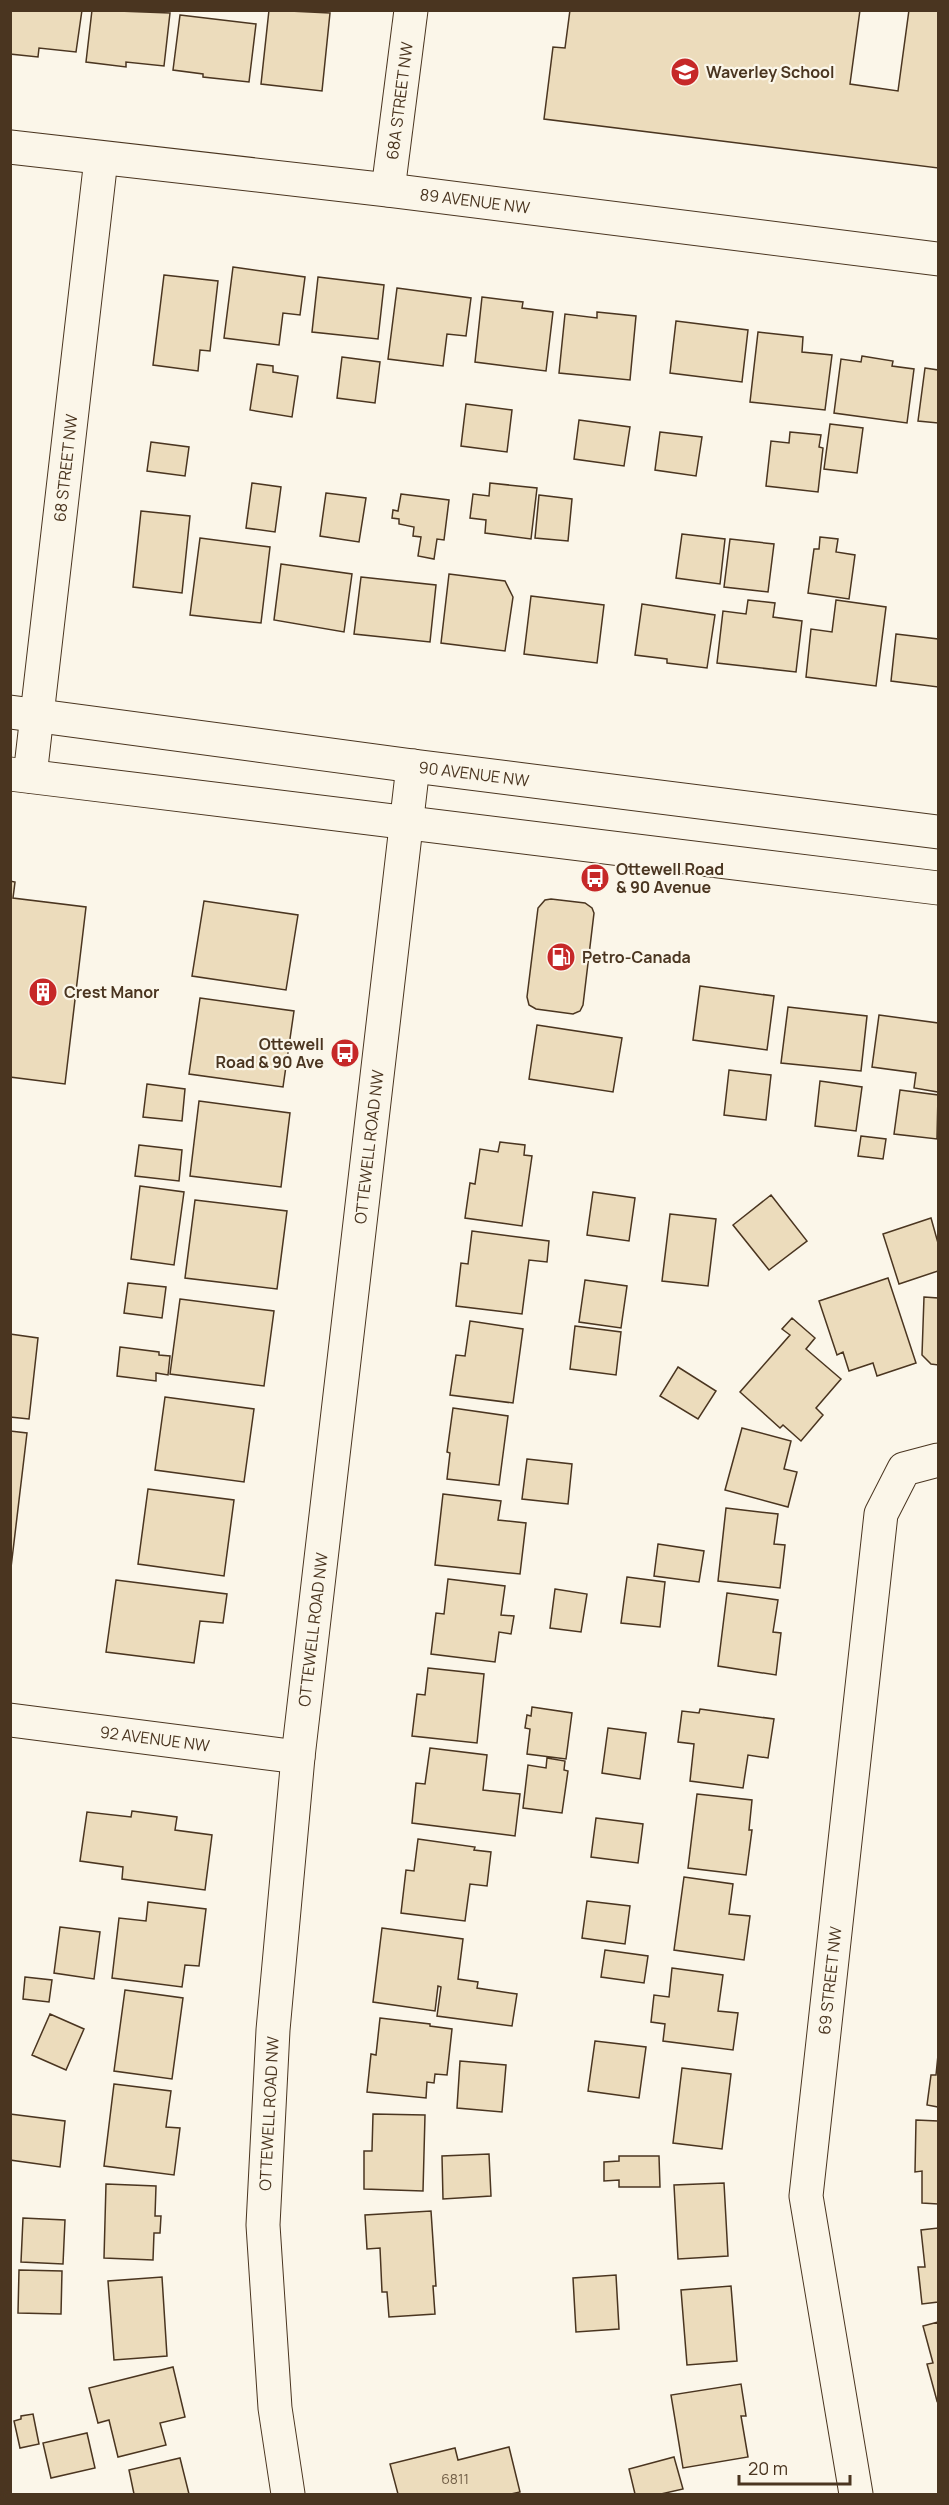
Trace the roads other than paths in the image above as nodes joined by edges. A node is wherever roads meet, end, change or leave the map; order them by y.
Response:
1 (411, 10) edge
2 (10, 147) edge
3 (100, 159) junction
4 (388, 190) junction
5 (939, 259) edge
6 (24, 714) edge
7 (413, 766) junction
8 (20, 775) edge
9 (406, 821) junction
10 (939, 832) edge
11 (939, 888) edge
12 (939, 1460) edge
13 (10, 1720) edge
14 (298, 1757) junction
15 (288, 2494) edge
16 (856, 2494) edge

1 - 4 street, 68A STREET NW
2 - 3 street, 89 AVENUE NW
3 - 4 street, 89 AVENUE NW
3 - 6 street, 68 STREET NW
4 - 5 street, 89 AVENUE NW
6 - 7 street, 90 AVENUE NW
6 - 8 street, 68 STREET NW
7 - 9 street, OTTEWELL ROAD NW
7 - 10 street, 90 AVENUE NW
8 - 9 street
9 - 11 street
9 - 14 street, OTTEWELL ROAD NW
12 - 16 street, 69 STREET NW
13 - 14 street, 92 AVENUE NW
14 - 15 street, OTTEWELL ROAD NW

